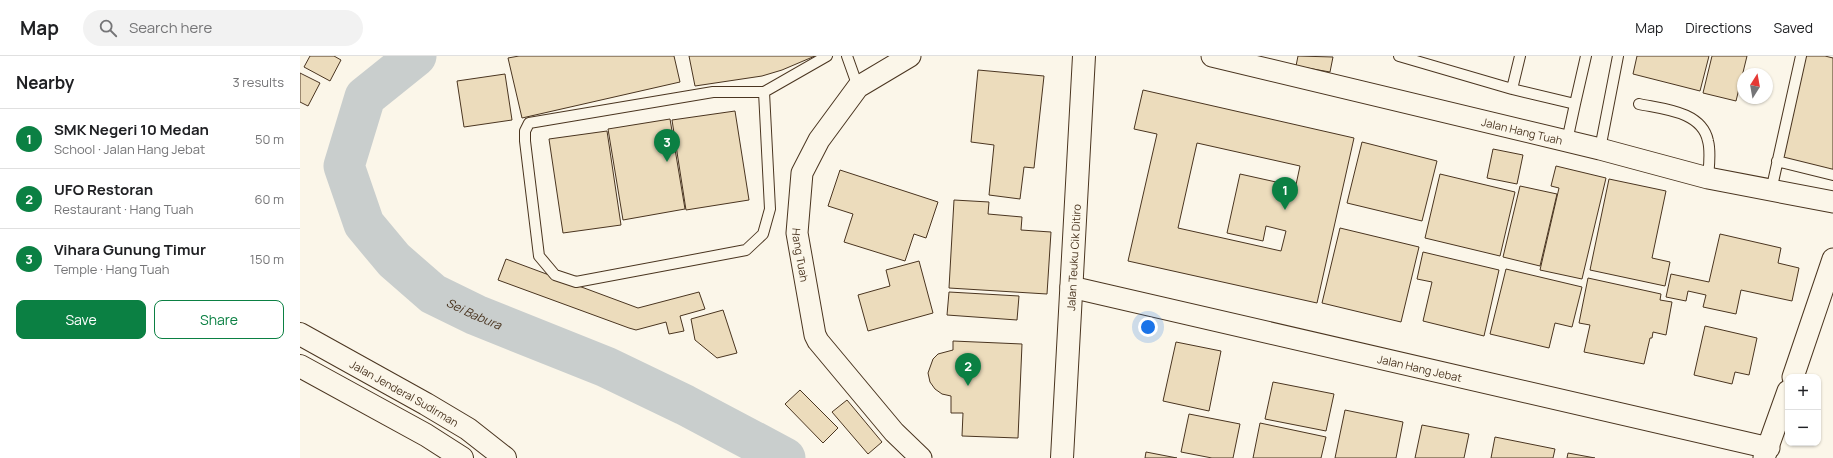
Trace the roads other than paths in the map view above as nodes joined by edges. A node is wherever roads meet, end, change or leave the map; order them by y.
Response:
1 (827, 56) edge
2 (847, 56) edge
3 (910, 56) edge
4 (1084, 56) edge
5 (1212, 56) edge
6 (1399, 56) edge
7 (1520, 56) edge
8 (1586, 56) edge
9 (1618, 56) edge
10 (1801, 56) edge
11 (858, 87) junction
12 (1512, 89) junction
13 (764, 92) junction
14 (1575, 104) junction
15 (1639, 104) dead end
16 (1568, 141) junction
17 (1600, 148) junction
18 (1777, 161) junction
19 (1833, 175) edge
20 (1708, 178) junction
21 (1771, 191) junction
22 (1833, 202) edge
23 (1833, 259) edge
24 (1070, 287) junction
25 (300, 334) edge
26 (300, 366) edge
27 (1794, 374) edge
28 (1785, 399) edge
29 (1766, 453) edge
30 (462, 458) edge
31 (504, 458) edge
32 (921, 458) edge
33 (1062, 458) edge

1 - 13 lane
2 - 11 lane
3 - 11 street, Hang Tuah
4 - 24 main road, Jalan Teuku Cik Ditiro
5 - 16 street, Jalan Hang Tuah
6 - 12 lane
7 - 12 lane
8 - 14 lane
9 - 17 lane
10 - 18 lane
11 - 32 street, Hang Tuah
12 - 14 lane
13 - 13 lane
14 - 16 lane
15 - 20 lane
16 - 17 street, Jalan Hang Tuah
17 - 20 street, Jalan Hang Tuah
18 - 19 lane
18 - 21 lane
20 - 21 street, Jalan Hang Tuah
21 - 22 street, Jalan Hang Tuah
23 - 27 street
24 - 29 street, Jalan Hang Jebat
24 - 33 main road, Jalan Teuku Cik Ditiro
25 - 31 main road, Jalan Jenderal Sudirman
26 - 30 main road
28 - 29 street

